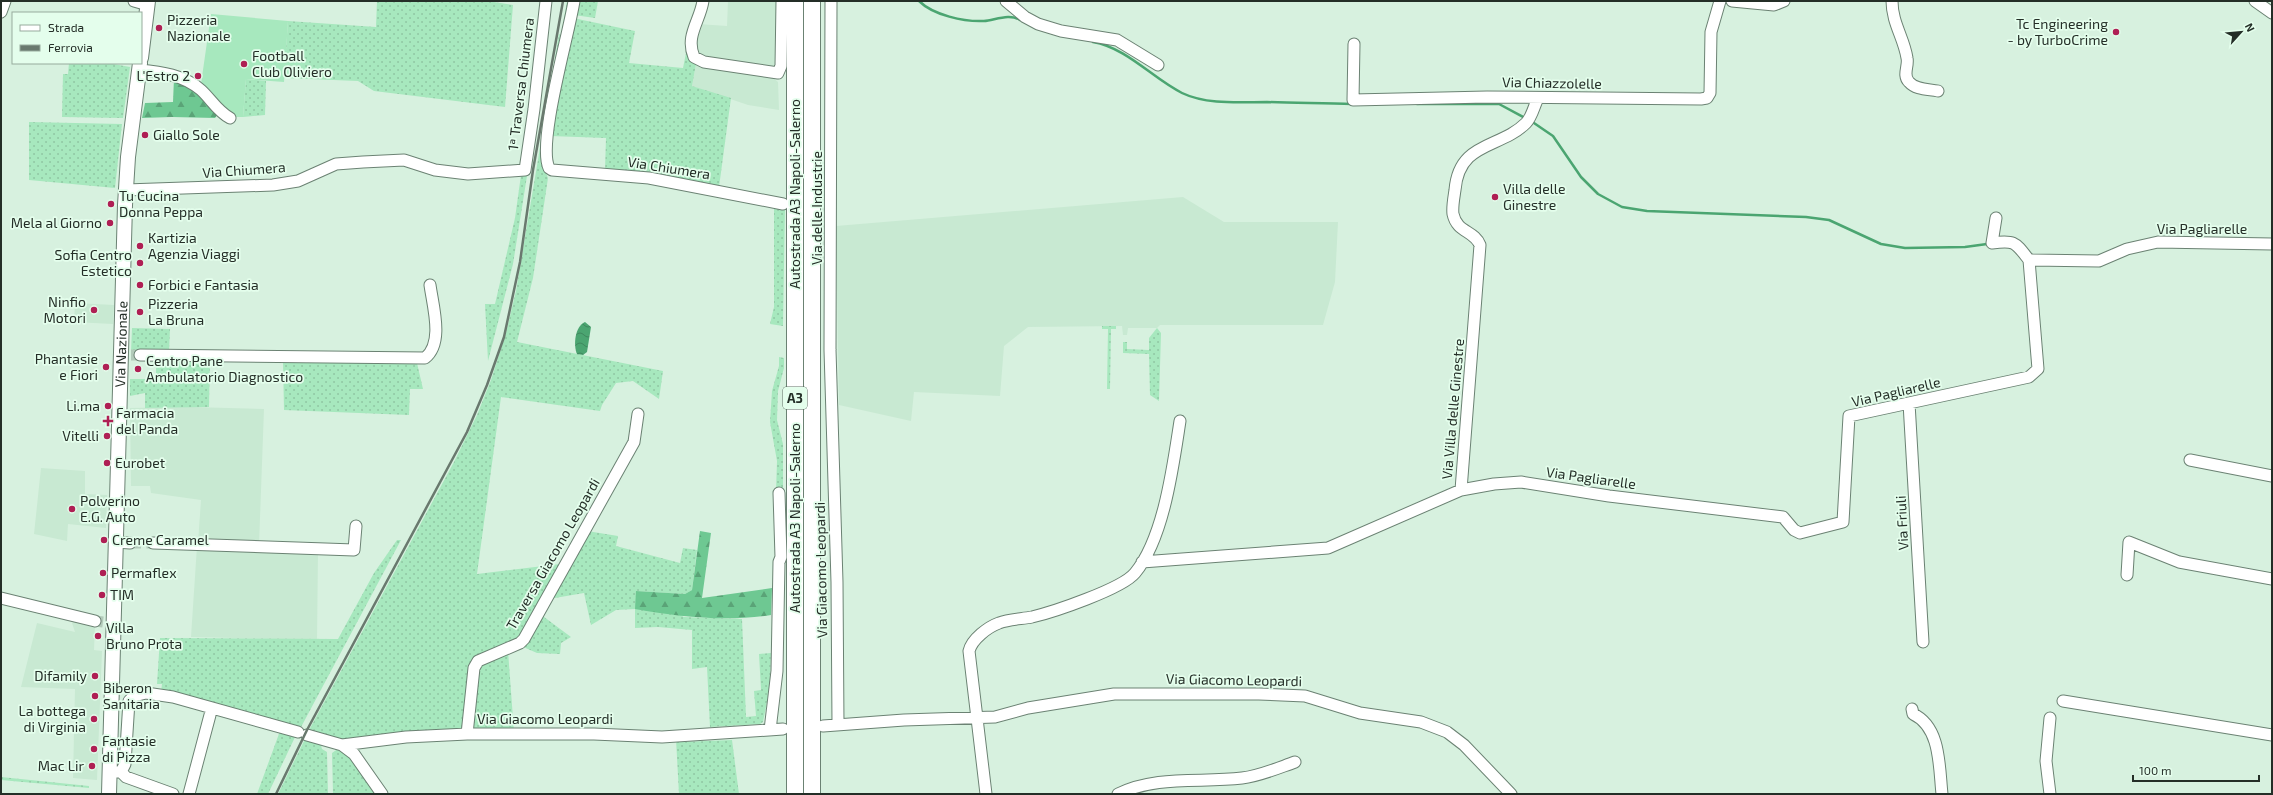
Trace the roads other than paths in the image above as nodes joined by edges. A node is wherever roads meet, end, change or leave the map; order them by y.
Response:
1 (5, 1) edge
2 (134, 1) edge
3 (546, 1) edge
4 (574, 1) edge
5 (703, 1) edge
6 (782, 1) edge
7 (795, 1) edge
8 (812, 1) edge
9 (831, 1) edge
10 (1006, 1) edge
11 (1720, 1) edge
12 (1732, 1) edge
13 (1784, 1) edge
14 (1892, 1) edge
15 (2255, 1) edge
16 (148, 3) edge
17 (1, 12) edge
18 (2272, 13) edge
19 (1354, 44) dead end
20 (142, 49) edge
21 (140, 64) edge
22 (1158, 65) dead end
23 (1938, 91) dead end
24 (1538, 98) junction
25 (230, 118) dead end
26 (525, 170) joint
27 (126, 190) junction
28 (783, 204) dead end
29 (1996, 218) dead end
30 (2272, 244) edge
31 (2029, 260) junction
32 (430, 285) dead end
33 (130, 355) junction
34 (1909, 403) junction
35 (638, 414) dead end
36 (832, 415) joint
37 (1180, 421) dead end
38 (2190, 460) dead end
39 (2272, 476) edge
40 (1461, 490) junction
41 (779, 493) dead end
42 (356, 526) dead end
43 (153, 543) tunnel mouth
44 (1142, 562) junction
45 (2128, 575) dead end
46 (2272, 579) edge
47 (1, 598) edge
48 (104, 622) junction
49 (1923, 642) dead end
50 (2063, 702) dead end
51 (1912, 709) dead end
52 (210, 716) dead end
53 (976, 718) junction
54 (2050, 718) dead end
55 (838, 725) junction
56 (823, 726) dead end
57 (783, 729) dead end
58 (770, 730) junction
59 (468, 734) junction
60 (2272, 734) edge
61 (342, 745) junction
62 (1295, 762) dead end
63 (115, 772) junction
64 (109, 794) edge
65 (173, 794) edge
66 (189, 794) edge
67 (382, 794) edge
68 (795, 794) edge
69 (812, 794) edge
70 (986, 794) edge
71 (1118, 794) edge
72 (1510, 794) edge
73 (1942, 794) edge
74 (2050, 794) edge

1 - 17 street
2 - 16 street
3 - 26 street, 1ª Traversa Chiumera
4 - 28 street, Via Chiumera
5 - 6 street
7 - 68 highway, Autostrada A3 Napoli-Salerno / A3
8 - 69 highway, Autostrada A3 Napoli-Salerno / A3
9 - 36 street, Via delle Industrie
10 - 22 street
11 - 24 street, Via Chiazzolelle
12 - 13 street
14 - 23 street
15 - 18 street
16 - 20 main road, Via Nazionale
19 - 24 street, Via Chiazzolelle
21 - 25 street
21 - 27 main road, Via Nazionale
24 - 40 street, Via Villa delle Ginestre
26 - 27 street, Via Chiumera
27 - 33 main road, Via Nazionale
29 - 31 street
30 - 31 street, Via Pagliarelle
31 - 34 street, Via Pagliarelle
32 - 33 street
33 - 48 main road, Via Nazionale
34 - 40 street, Via Pagliarelle
34 - 49 street, Via Friuli
35 - 59 street, Traversa Giacomo Leopardi
36 - 55 street, Via Giacomo Leopardi
37 - 44 street
38 - 39 street
40 - 44 street, Via Villa delle Ginestre
41 - 58 street
42 - 43 street
44 - 53 street
45 - 46 street
47 - 48 street
48 - 63 main road, Via Nazionale
50 - 60 street
51 - 73 street
52 - 66 street
53 - 55 street, Via Giacomo Leopardi
53 - 70 street
53 - 72 street, Via Giacomo Leopardi
54 - 74 street
55 - 56 street, Via Giacomo Leopardi
57 - 58 street, Via Giacomo Leopardi
58 - 59 street, Via Giacomo Leopardi
59 - 61 street, Via Giacomo Leopardi
61 - 63 street, Via Giacomo Leopardi
61 - 67 street
62 - 71 street
63 - 64 main road, Via Nazionale
63 - 65 street

